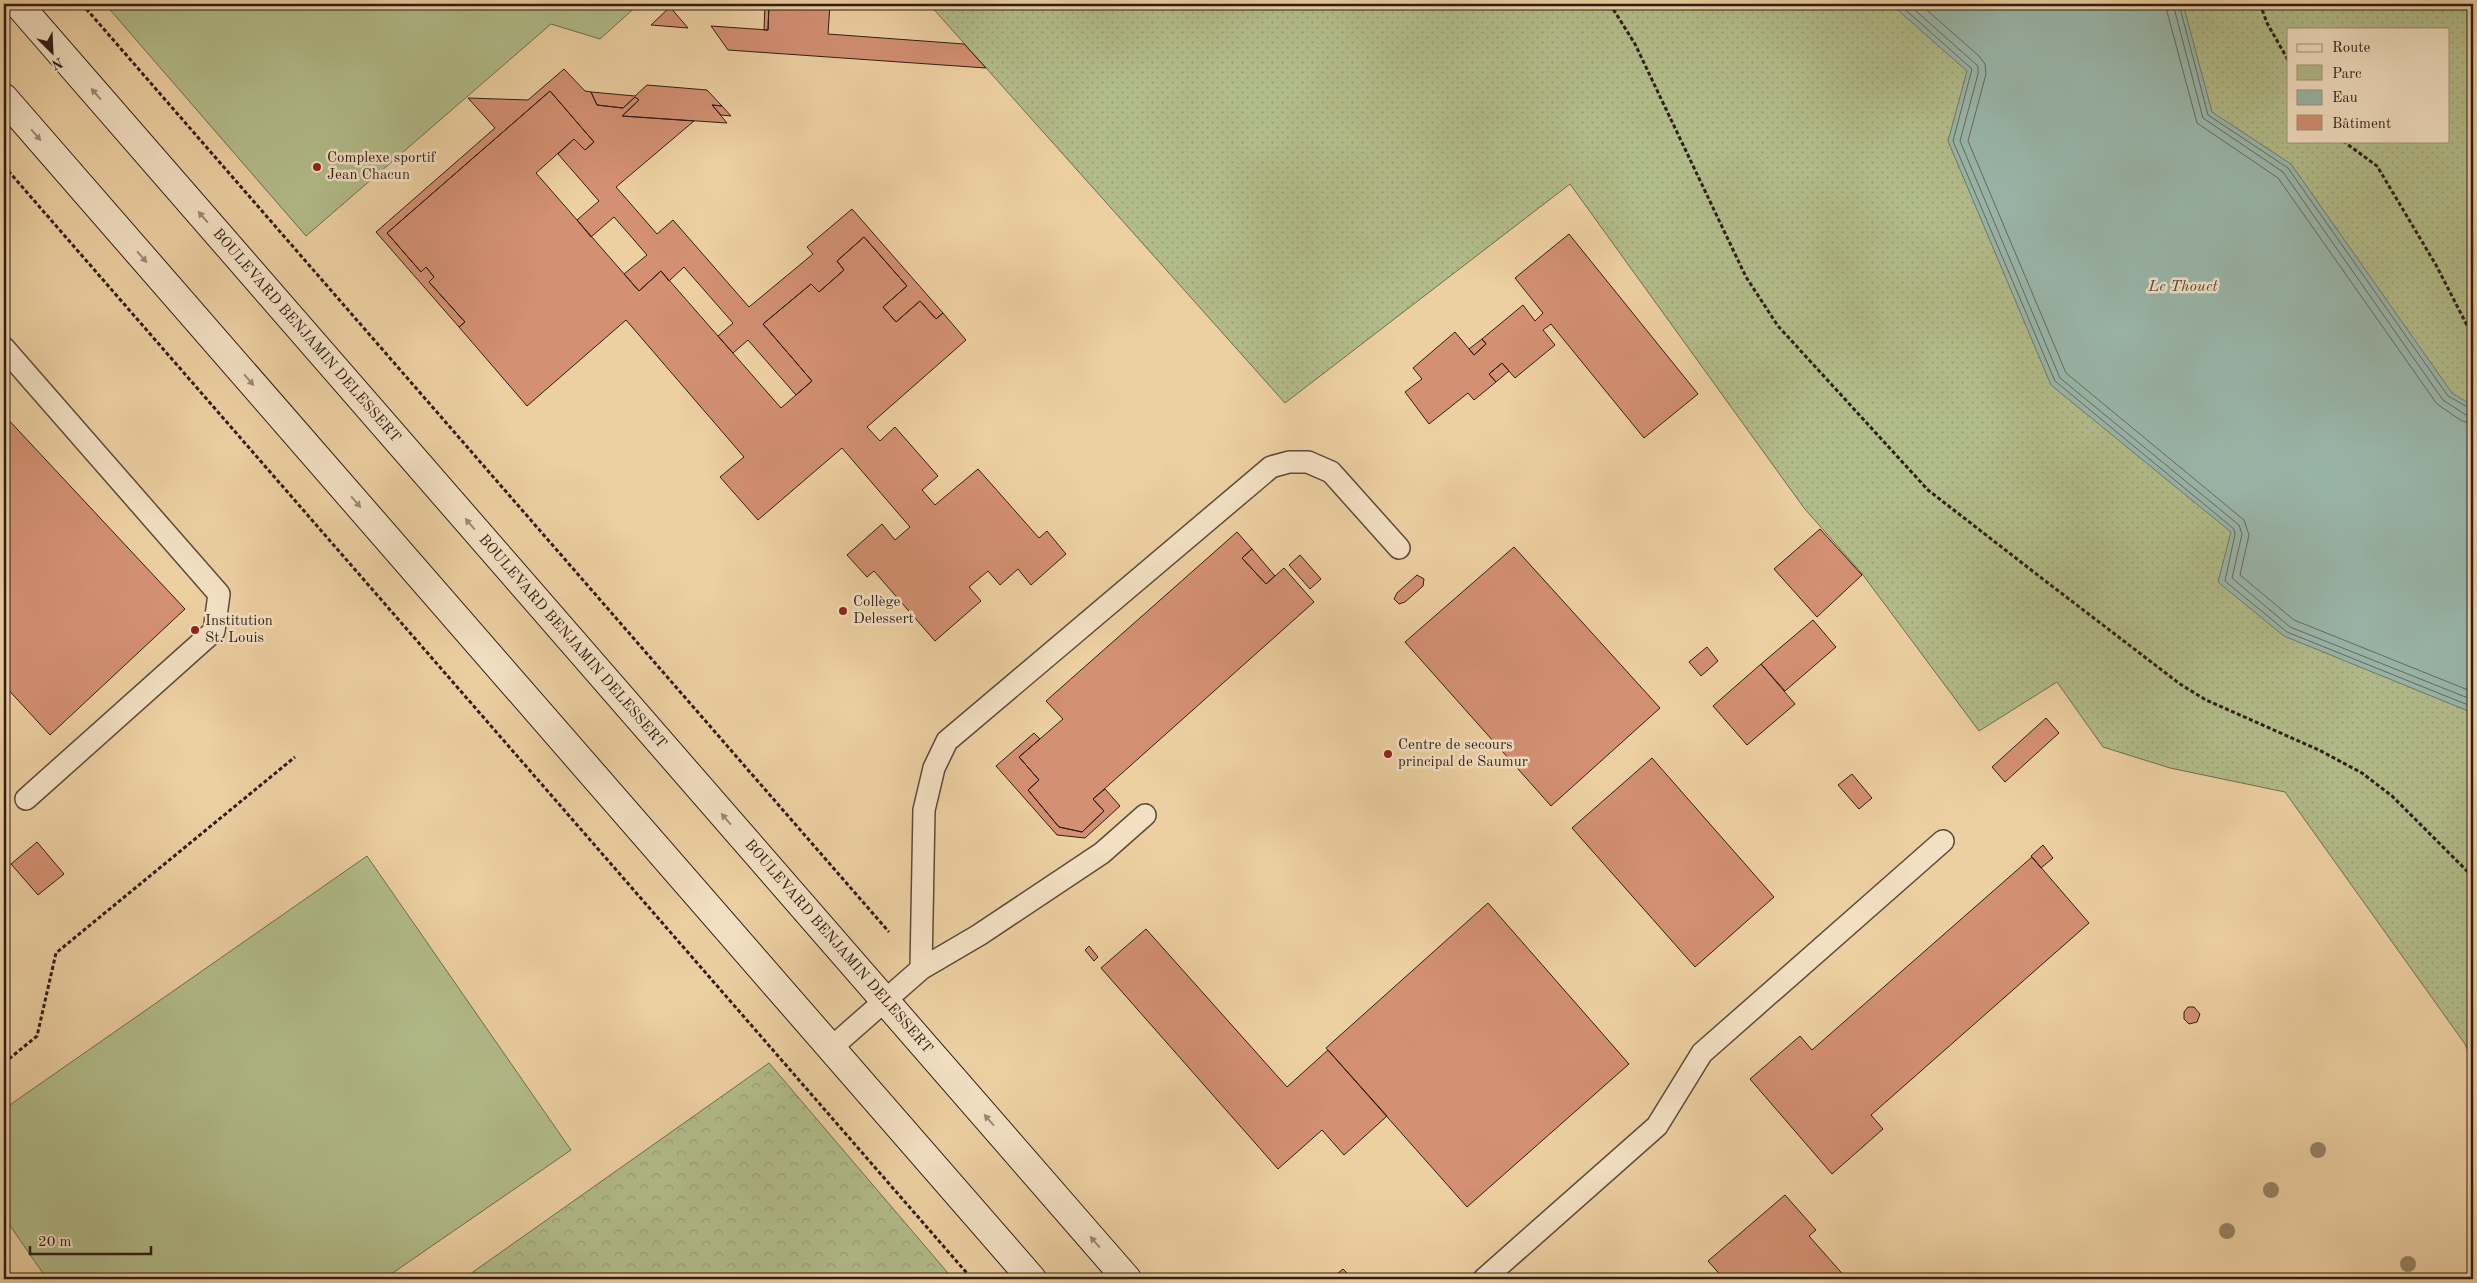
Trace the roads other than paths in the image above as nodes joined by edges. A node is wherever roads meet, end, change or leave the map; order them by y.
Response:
1 (18, 4) edge
2 (4, 98) edge
3 (4, 348) edge
4 (1399, 548) dead end
5 (26, 799) dead end
6 (1146, 815) dead end
7 (1943, 841) dead end
8 (921, 969) junction
9 (886, 1001) junction
10 (831, 1048) junction
11 (1032, 1279) edge
12 (1127, 1279) edge
13 (1484, 1279) edge

9 -> 1 main road, BOULEVARD BENJAMIN DELESSERT
2 -> 10 main road
3 - 5 lane
4 - 8 lane
6 - 8 lane
7 - 13 lane
8 - 9 lane
9 - 10 lane
12 -> 9 main road, BOULEVARD BENJAMIN DELESSERT
10 - 11 main road

